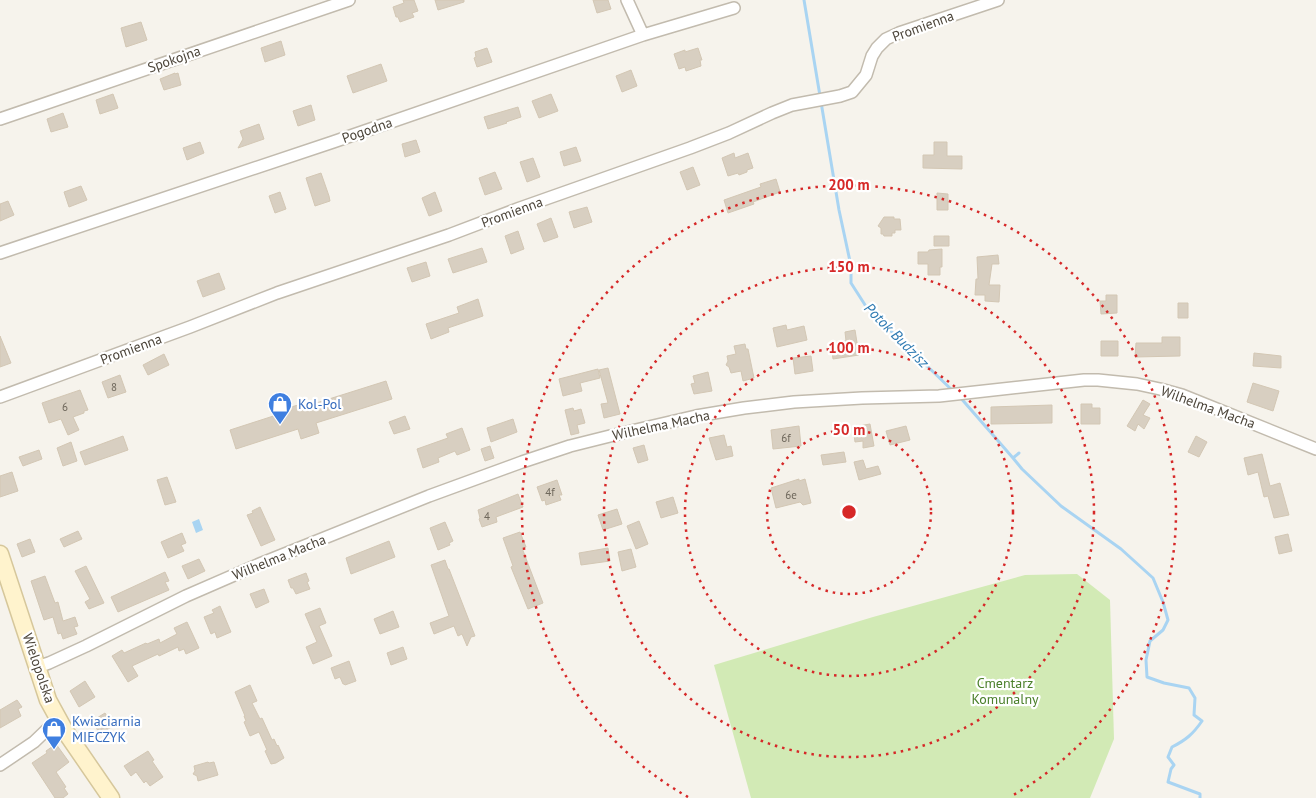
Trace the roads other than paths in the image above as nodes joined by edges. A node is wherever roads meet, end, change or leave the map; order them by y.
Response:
1 (349, 0) edge
2 (627, 0) edge
3 (998, 0) edge
4 (734, 8) dead end
5 (643, 35) junction
6 (0, 119) edge
7 (0, 253) edge
8 (0, 397) edge
9 (1316, 449) edge
10 (0, 554) edge
11 (37, 667) junction
12 (58, 719) junction
13 (0, 765) edge
14 (111, 798) edge

1 - 6 street, Spokojna
2 - 5 street
3 - 8 street, Promienna
4 - 5 street, Pogodna
5 - 7 street, Pogodna
9 - 11 street, Wilhelma Macha
10 - 11 street, Wielopolska
11 - 12 street, Wielopolska
12 - 13 street
12 - 14 street, Wielopolska

